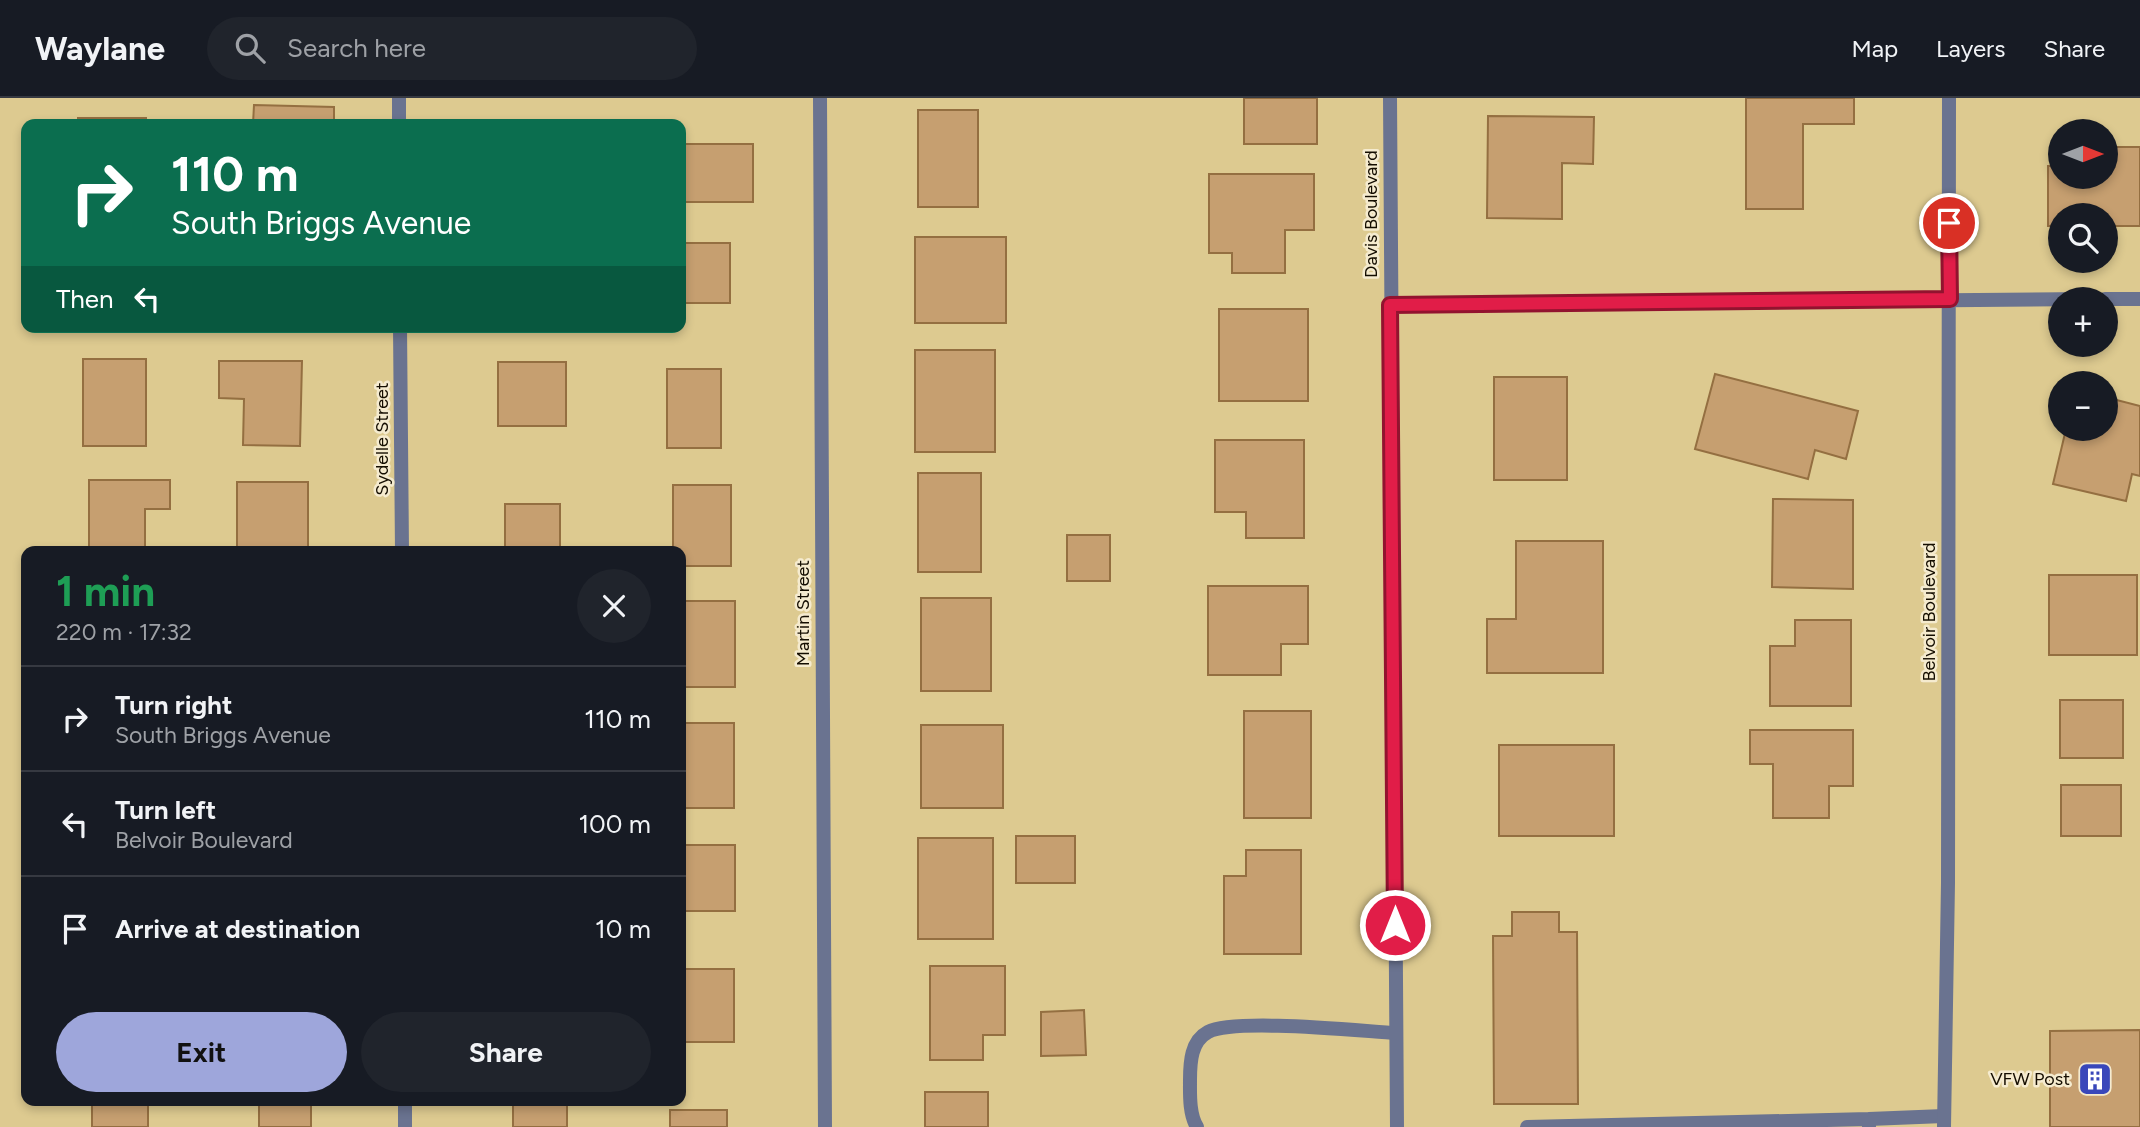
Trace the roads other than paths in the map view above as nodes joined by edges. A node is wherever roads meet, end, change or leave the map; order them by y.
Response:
1 (399, 98) edge
2 (820, 98) edge
3 (1390, 98) edge
4 (1949, 98) edge
5 (399, 119) edge
6 (1950, 299) junction
7 (2048, 299) edge
8 (2118, 299) edge
9 (2140, 299) edge
10 (1390, 305) junction
11 (400, 333) edge
12 (402, 546) edge
13 (1396, 1033) junction
14 (405, 1106) edge
15 (1944, 1122) edge
16 (1869, 1123) edge
17 (1623, 1126) edge
18 (405, 1127) edge
19 (825, 1127) edge
20 (1197, 1127) edge
21 (1397, 1127) edge
22 (1527, 1127) edge

1 - 5 street
2 - 19 street, Martin Street
3 - 10 street, Davis Boulevard
4 - 6 street, Belvoir Boulevard
6 - 7 street
6 - 10 street
6 - 15 street, Belvoir Boulevard
8 - 9 street
10 - 13 street, Davis Boulevard
11 - 12 street, Sydelle Street
13 - 20 street
13 - 21 street, Davis Boulevard
14 - 18 street
15 - 16 street
16 - 17 street
17 - 22 street

